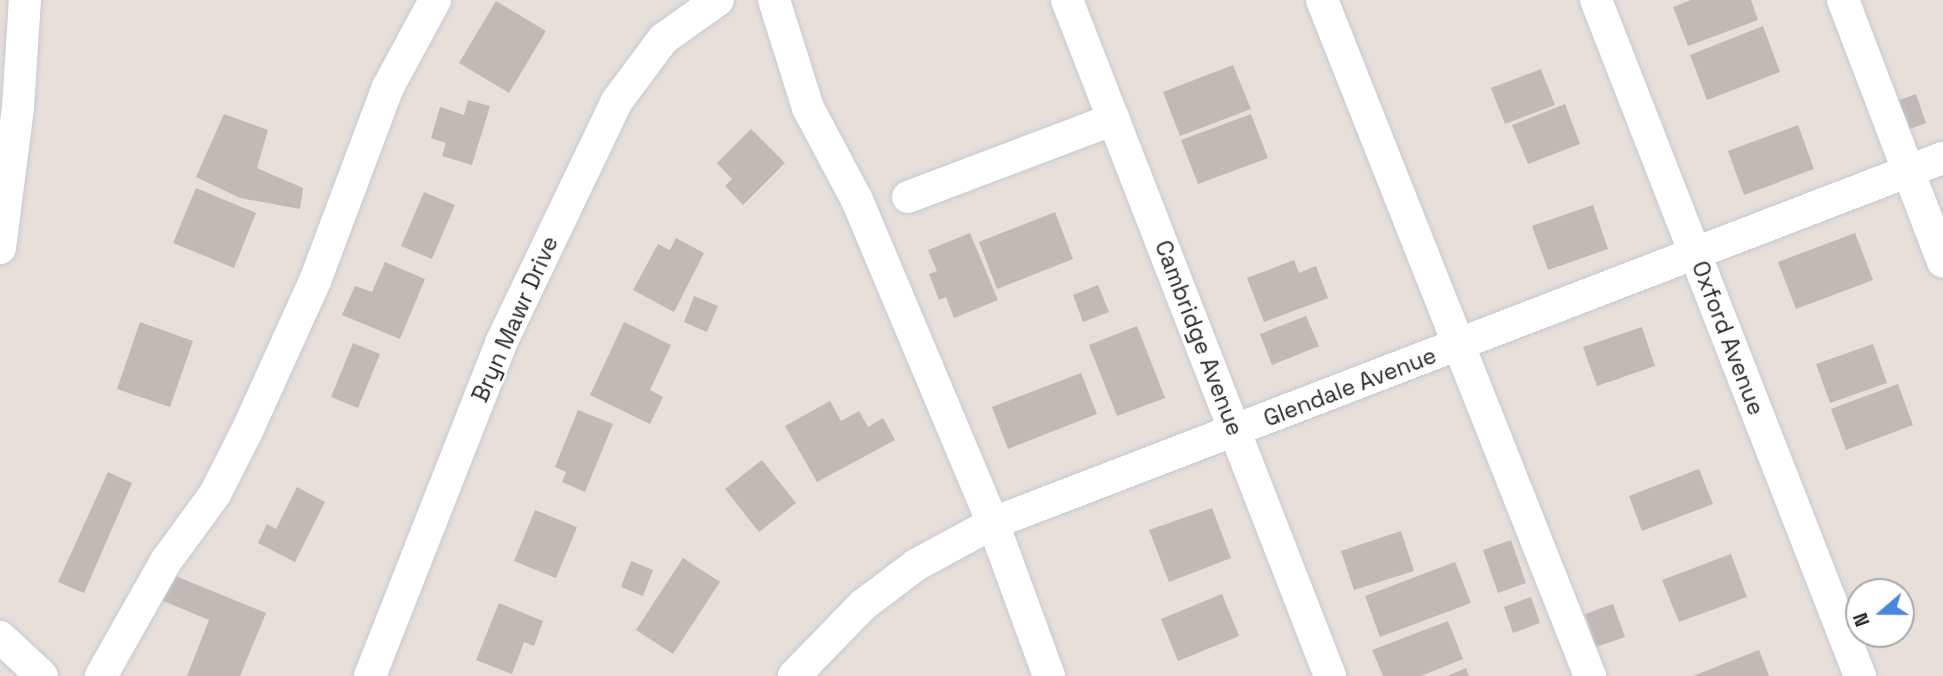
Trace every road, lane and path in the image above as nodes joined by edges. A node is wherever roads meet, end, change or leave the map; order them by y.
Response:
1 (25, 0) edge
2 (435, 0) edge
3 (718, 0) edge
4 (774, 0) edge
5 (1067, 0) edge
6 (1322, 0) edge
7 (1596, 0) edge
8 (1843, 0) edge
9 (1114, 119) junction
10 (1943, 158) edge
11 (1908, 172) junction
12 (908, 197) dead end
13 (0, 248) edge
14 (1694, 253) junction
15 (1943, 262) edge
16 (1456, 346) junction
17 (1236, 431) junction
18 (993, 523) junction
19 (0, 637) edge
20 (42, 676) edge
21 (101, 676) edge
22 (370, 676) edge
23 (793, 676) edge
24 (1049, 676) edge
25 (1330, 676) edge
26 (1590, 676) edge
27 (1860, 676) edge

1 - 13 street
2 - 21 street
3 - 22 street, Bryn Mawr Drive
4 - 18 street
5 - 9 street, Cambridge Avenue
6 - 16 street
7 - 14 street, Oxford Avenue
8 - 11 street
9 - 12 street
9 - 17 street, Cambridge Avenue
10 - 11 street, Glendale Avenue
11 - 14 street, Glendale Avenue
11 - 15 street
14 - 16 street, Glendale Avenue
14 - 27 street, Oxford Avenue
16 - 17 street, Glendale Avenue
16 - 26 street
17 - 18 street, Glendale Avenue
17 - 25 street, Cambridge Avenue
18 - 23 street, Glendale Avenue
18 - 24 street
19 - 20 street

